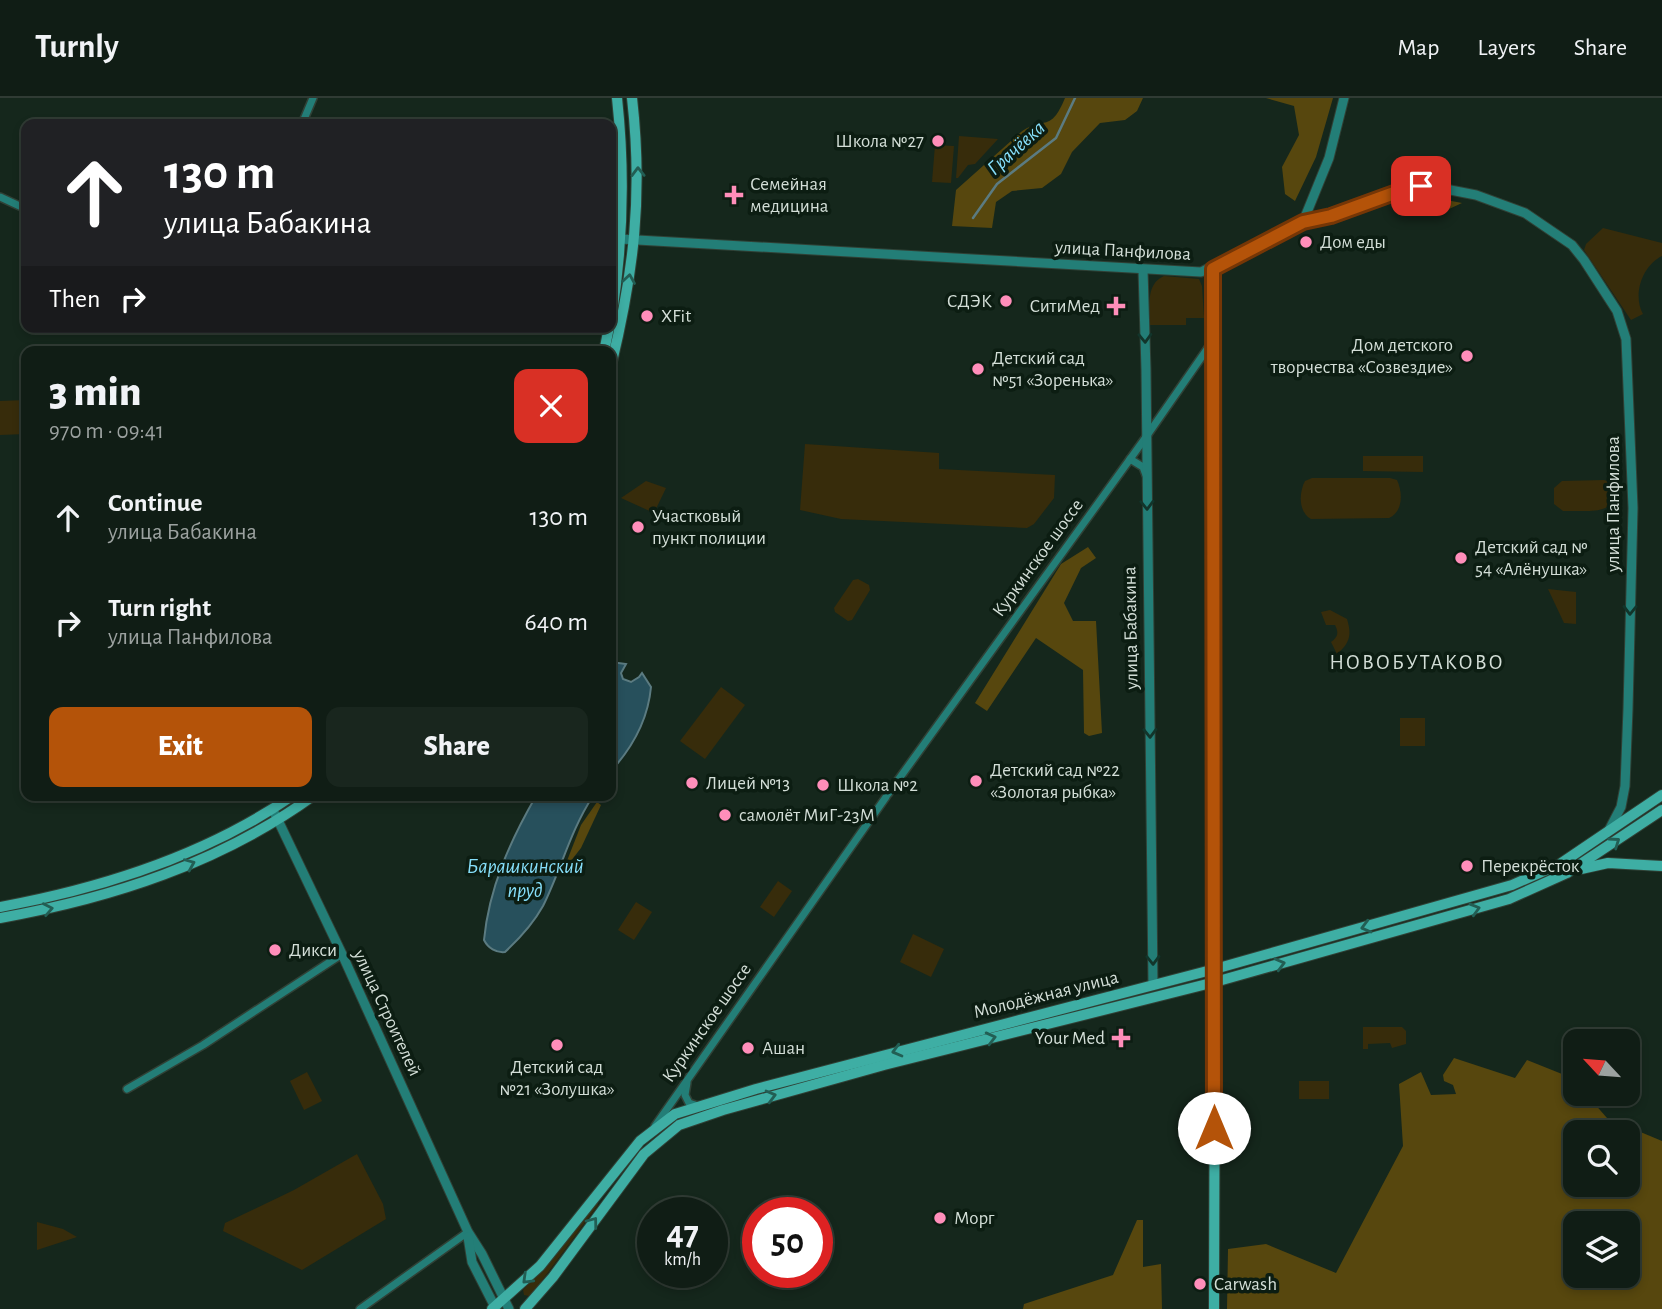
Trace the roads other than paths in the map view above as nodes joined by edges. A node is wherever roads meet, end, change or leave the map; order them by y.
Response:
1 (313, 98) edge
2 (617, 98) edge
3 (632, 98) edge
4 (1344, 98) edge
5 (304, 119) edge
6 (0, 197) edge
7 (21, 207) edge
8 (1303, 222) junction
9 (620, 239) junction
10 (635, 240) junction
11 (1213, 269) junction
12 (1143, 270) junction
13 (616, 275) edge
14 (1213, 340) junction
15 (616, 346) edge
16 (1146, 437) junction
17 (1130, 459) junction
18 (1147, 477) junction
19 (1662, 795) edge
20 (285, 801) edge
21 (306, 801) edge
22 (273, 810) junction
23 (1662, 810) edge
24 (278, 820) junction
25 (1606, 834) junction
26 (1662, 866) edge
27 (1567, 873) junction
28 (0, 906) edge
29 (0, 918) edge
30 (342, 954) junction
31 (1215, 969) junction
32 (1215, 982) junction
33 (1153, 985) junction
34 (687, 1083) junction
35 (127, 1089) dead end
36 (698, 1106) junction
37 (652, 1130) junction
38 (468, 1232) junction
39 (507, 1304) edge
40 (494, 1308) edge
41 (360, 1309) edge
42 (525, 1309) edge
43 (1214, 1309) edge

1 - 5 street
2 - 9 main road
10 -> 3 main road
4 - 8 street
6 - 7 street
8 - 11 street, улица Панфилова
8 -> 25 street, улица Панфилова
9 - 10 street, улица Панфилова
9 - 13 main road
10 - 12 street, улица Панфилова
15 -> 10 main road
11 - 12 street, улица Панфилова
11 - 14 street
12 -> 16 street, улица Бабакина
14 - 16 street, Куркинское шоссе
14 - 31 street
16 - 17 street, Куркинское шоссе
16 - 18 street, улица Бабакина
17 - 18 street
17 - 34 street, Куркинское шоссе
18 -> 33 street, улица Бабакина
19 - 25 main road, Молодёжная улица
20 - 22 main road
21 - 24 main road
22 - 24 street, улица Строителей
22 - 28 main road
27 -> 23 main road, Молодёжная улица
29 -> 24 main road
24 - 30 street, улица Строителей
25 -> 31 main road, Молодёжная улица
26 - 27 main road
32 -> 27 main road, Молодёжная улица
30 - 35 street
30 - 38 street, улица Строителей
31 - 32 main road
31 - 33 main road, Молодёжная улица
42 -> 32 main road, Молодёжная улица
32 - 43 main road
33 -> 36 main road, Молодёжная улица
34 - 36 street
34 - 37 street, Куркинское шоссе
36 - 37 main road, Молодёжная улица
37 -> 39 main road, Молодёжная улица
38 - 39 street, улица Строителей
38 - 40 street, улица Строителей
38 - 41 street
39 - 40 main road, Молодёжная улица

